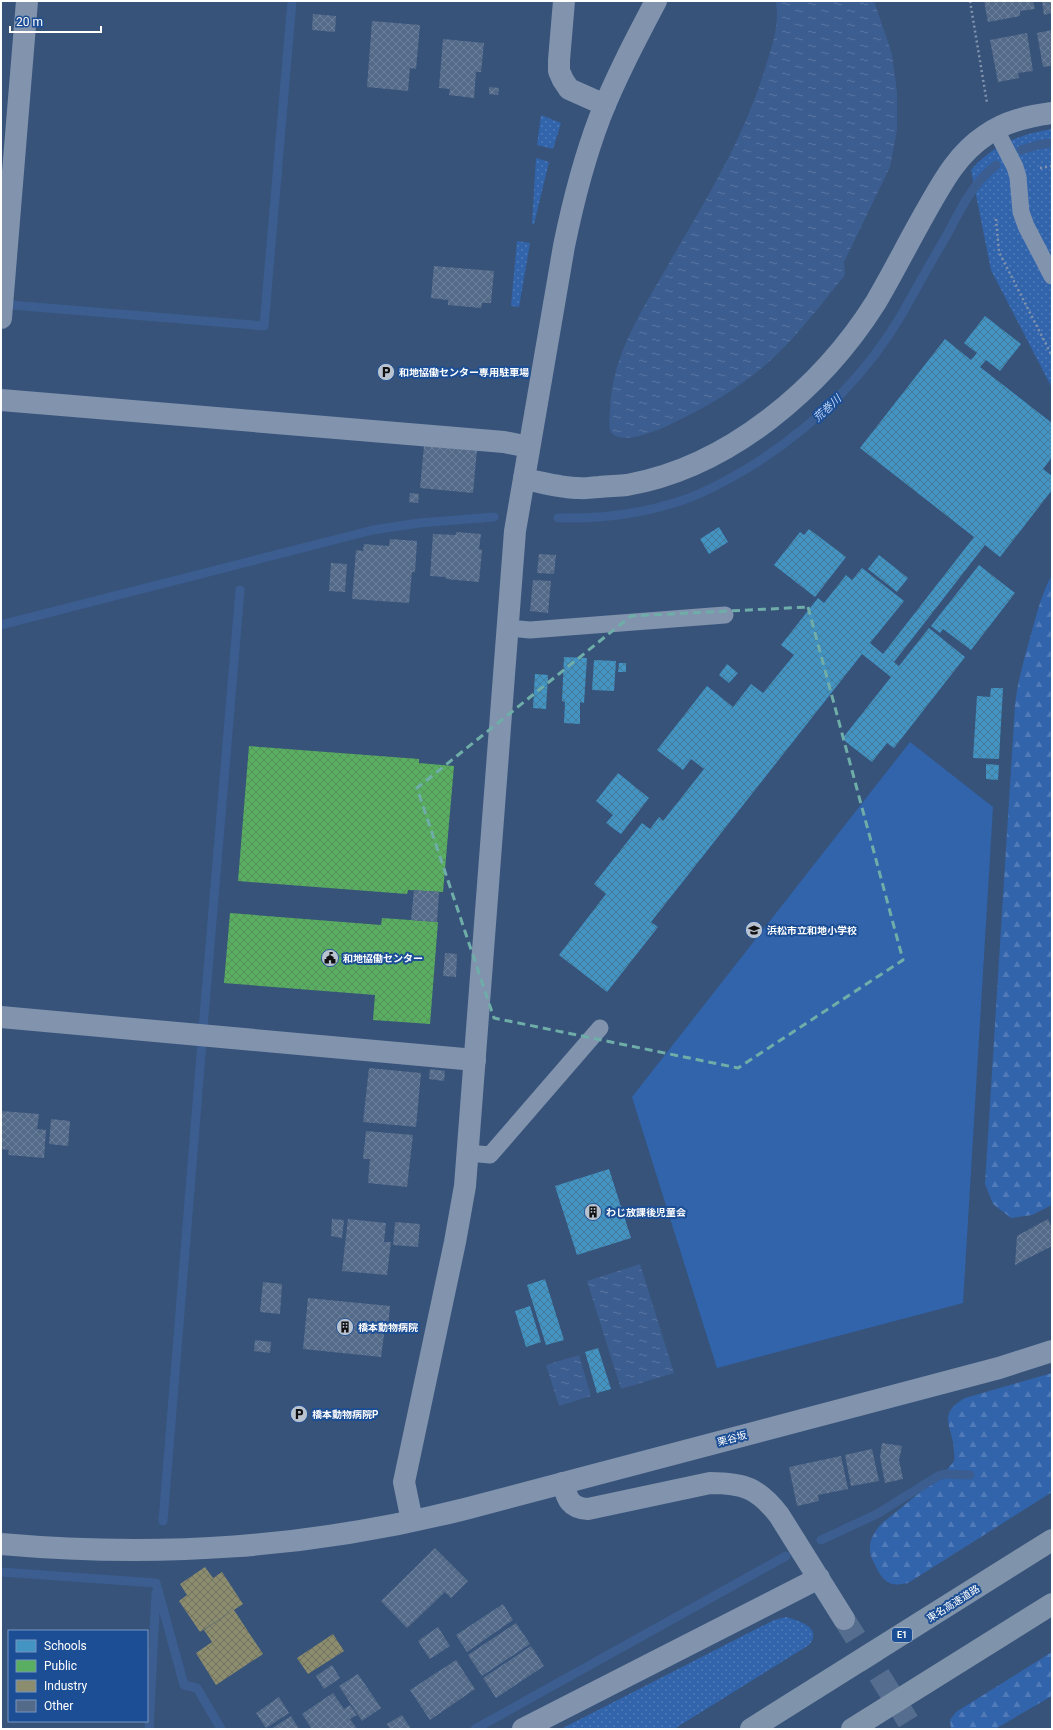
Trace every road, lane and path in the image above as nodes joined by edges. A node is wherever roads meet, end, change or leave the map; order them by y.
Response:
1 (27, 1) edge
2 (564, 1) edge
3 (656, 1) edge
4 (970, 1) edge
5 (605, 105) junction
6 (988, 106) dead end
7 (1052, 114) edge
8 (996, 130) junction
9 (998, 252) dead end
10 (1052, 276) edge
11 (1, 318) edge
12 (1052, 356) edge
13 (1, 400) edge
14 (529, 447) junction
15 (524, 479) junction
16 (725, 615) dead end
17 (507, 628) junction
18 (1, 1017) edge
19 (600, 1028) dead end
20 (475, 1060) junction
21 (468, 1153) junction
22 (1052, 1351) edge
23 (563, 1483) junction
24 (412, 1521) junction
25 (1052, 1540) edge
26 (1, 1544) edge
27 (818, 1578) junction
28 (1052, 1604) edge
29 (844, 1619) tunnel mouth
30 (522, 1729) edge
31 (751, 1729) edge
32 (852, 1729) edge

1 - 11 street
2 - 5 street
3 - 5 street
4 - 6 path
5 - 14 street
7 - 8 street
8 - 10 lane
8 - 15 street
9 - 12 path
13 - 14 street
14 - 15 street
15 - 17 street
16 - 17 lane
17 - 20 street
18 - 20 street
19 - 21 lane
20 - 21 street
21 - 24 street
22 - 23 street, 栗谷坂
23 - 24 street, 栗谷坂
23 - 27 street
24 - 26 street, 栗谷坂
25 - 31 highway, 東名高速道路 / E1
27 - 29 street
27 - 30 street
28 - 32 highway

